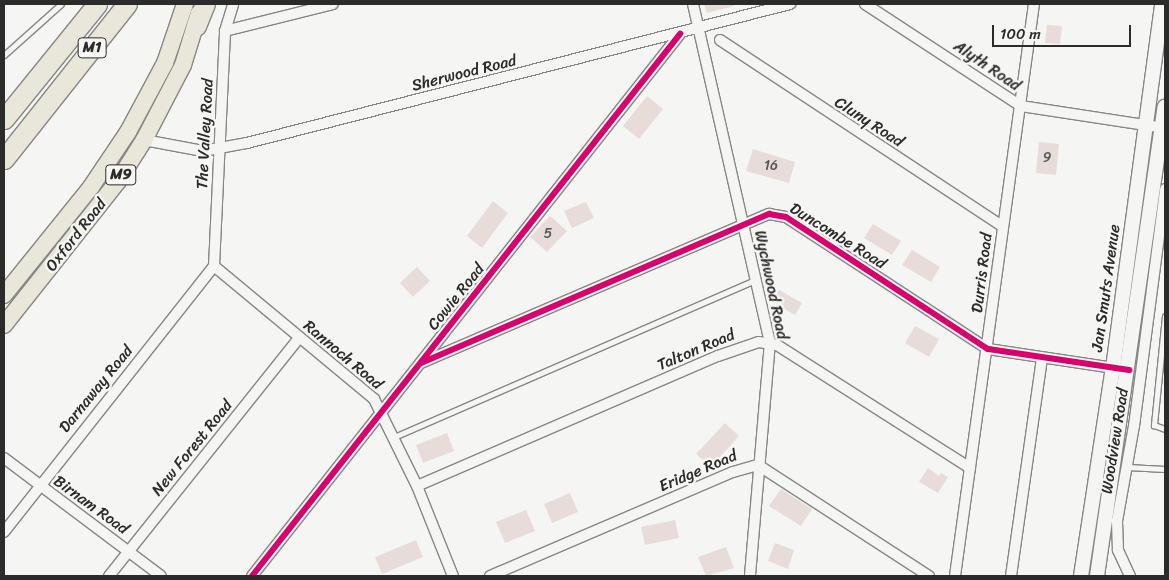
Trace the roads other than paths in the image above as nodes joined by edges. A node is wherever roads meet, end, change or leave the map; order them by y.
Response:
1 (61, 4) edge
2 (97, 4) edge
3 (127, 4) edge
4 (185, 4) edge
5 (203, 4) edge
6 (232, 4) edge
7 (333, 4) edge
8 (692, 4) edge
9 (790, 4) edge
10 (865, 4) edge
11 (1034, 4) edge
12 (1162, 4) edge
13 (196, 26) joint
14 (698, 28) junction
15 (225, 31) junction
16 (680, 34) junction
17 (720, 40) dead end
18 (4, 55) edge
19 (24, 94) junction
20 (1021, 106) junction
21 (1165, 107) edge
22 (4, 112) edge
23 (4, 119) edge
24 (1147, 125) junction
25 (1164, 128) edge
26 (144, 140) junction
27 (220, 148) junction
28 (4, 159) edge
29 (1165, 190) edge
30 (743, 223) junction
31 (1002, 226) junction
32 (214, 266) junction
33 (755, 280) junction
34 (6, 291) edge
35 (1165, 316) edge
36 (5, 323) edge
37 (299, 338) junction
38 (770, 342) junction
39 (988, 349) junction
40 (1042, 359) junction
41 (421, 364) junction
42 (1113, 368) junction
43 (1129, 370) junction
44 (382, 411) junction
45 (1165, 429) edge
46 (394, 437) junction
47 (4, 458) edge
48 (758, 466) junction
49 (1127, 467) junction
50 (970, 468) junction
51 (1165, 469) edge
52 (40, 486) junction
53 (417, 486) junction
54 (4, 532) edge
55 (130, 551) junction
56 (110, 576) edge
57 (161, 576) edge
58 (252, 576) edge
59 (453, 576) edge
60 (490, 576) edge
61 (750, 576) edge
62 (930, 576) edge
63 (955, 576) edge
64 (1011, 576) edge
65 (1081, 576) edge
66 (1097, 576) edge
67 (1130, 576) edge

1 - 18 lane
2 - 19 highway, M1
3 - 28 highway, M1
4 - 34 main road, Oxford Road / M9
5 - 13 highway
6 - 15 street, The Valley Road
7 - 15 street
8 - 14 street, Wychwood Road
9 - 14 street, Sherwood Road
10 - 20 street, Alyth Road
11 - 20 street, Durris Road
12 - 24 main road, Jan Smuts Avenue
13 - 26 main road, Oxford Road / M9
14 - 16 street, Sherwood Road
14 - 30 street, Wychwood Road
15 - 27 street, The Valley Road
16 - 27 street, Sherwood Road
16 - 41 street, Cowie Road
17 - 31 street, Cluny Road
19 - 22 highway
19 - 23 highway, M1
20 - 24 street, Alyth Road
20 - 31 street, Durris Road
21 - 25 main road, Jan Smuts Avenue
24 - 25 street, Alyth Road
24 - 42 main road, Jan Smuts Avenue
25 - 43 main road, Jan Smuts Avenue
26 - 27 street, Sherwood Road
26 - 36 main road, Oxford Road / M9
27 - 32 street, The Valley Road
29 - 49 street, Woodview Road
30 - 33 street, Wychwood Road
30 - 39 street, Duncombe Road
30 - 41 street, Duncombe Road
31 - 39 street, Durris Road
32 - 37 street, Rannoch Road
32 - 52 street, Darnaway Road
33 - 38 street, Wychwood Road
33 - 46 lane
35 - 45 lane
37 - 44 street, Rannoch Road
37 - 55 street, New Forest Road
38 - 48 street, Wychwood Road
38 - 50 street
38 - 53 street, Talton Road
39 - 40 street, Duncombe Road
39 - 50 street, Durris Road
40 - 42 street, Duncombe Road
40 - 64 street
41 - 44 street, Cowie Road
42 - 43 street, Duncombe Road
42 - 65 main road, Jan Smuts Avenue
43 - 66 main road, Jan Smuts Avenue
44 - 46 street, Rannoch Road
44 - 58 street, Cowie Road
46 - 53 street, Rannoch Road
47 - 52 street, Birnam Road
48 - 60 street, Eridge Road
48 - 61 street, Wychwood Road
48 - 62 street, Eridge Road
49 - 51 lane
49 - 67 street, Woodview Road
50 - 63 street, Durris Road
52 - 54 street, Darnaway Road
52 - 55 street, Birnam Road
53 - 59 street, Rannoch Road
55 - 56 street, New Forest Road
55 - 57 street, Birnam Road

